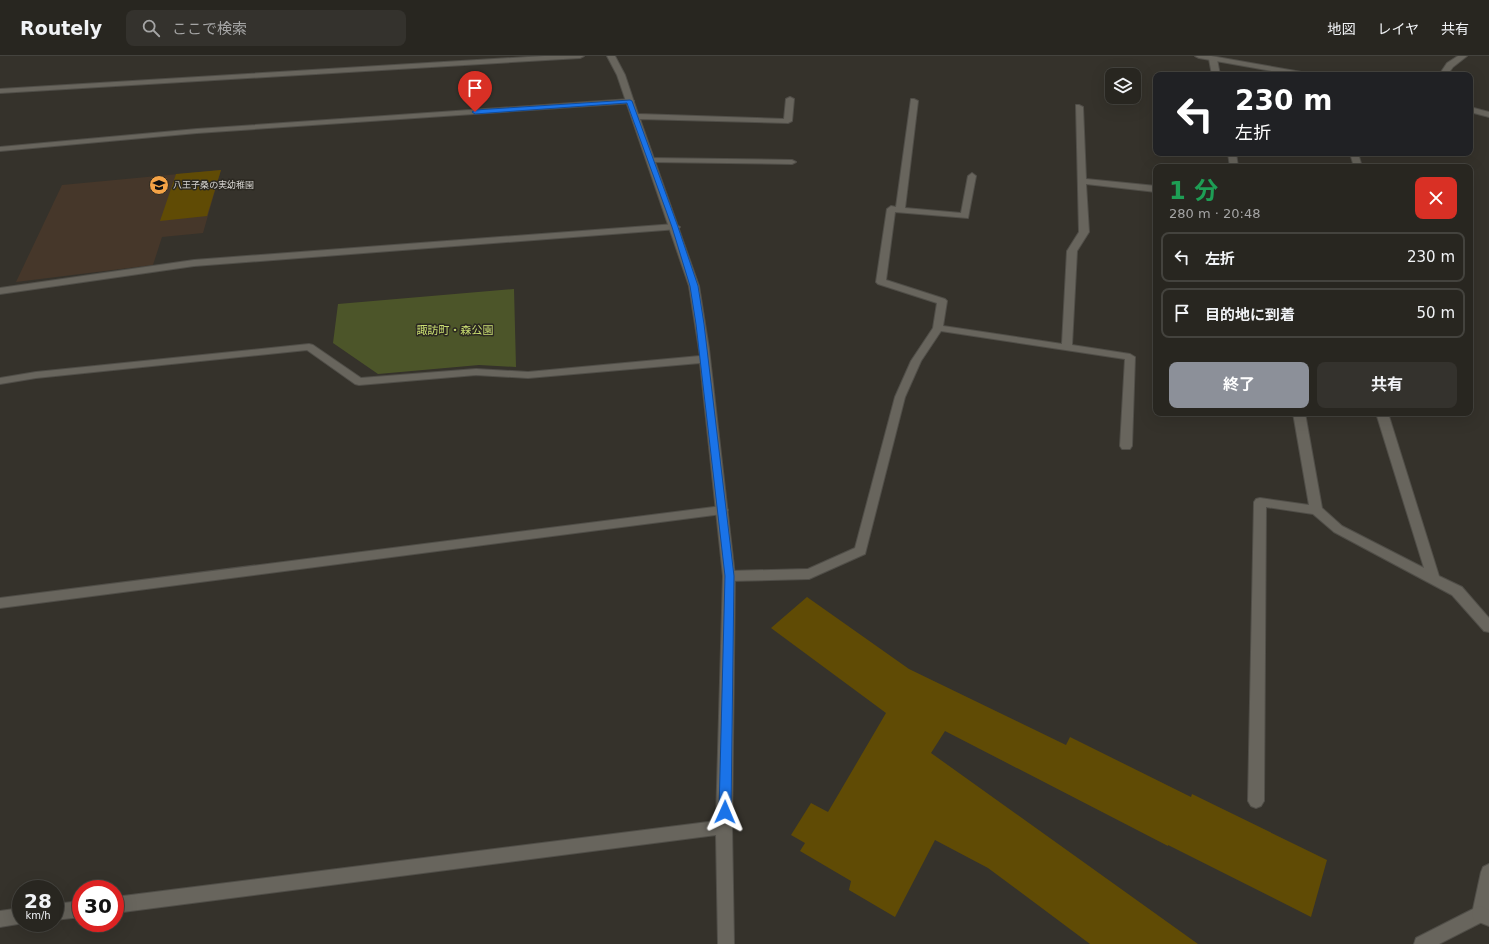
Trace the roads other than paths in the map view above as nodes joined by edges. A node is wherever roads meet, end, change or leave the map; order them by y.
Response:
1 (580, 56) edge
2 (612, 56) edge
3 (1199, 56) edge
4 (1463, 56) edge
5 (1213, 59) junction
6 (1215, 72) edge
7 (1289, 72) edge
8 (1445, 72) edge
9 (0, 91) edge
10 (790, 99) dead end
11 (630, 101) junction
12 (914, 101) dead end
13 (1079, 107) dead end
14 (1473, 110) edge
15 (1489, 115) edge
16 (635, 116) junction
17 (0, 149) edge
18 (651, 160) junction
19 (792, 162) dead end
20 (972, 176) dead end
21 (1082, 181) junction
22 (1153, 189) edge
23 (900, 210) junction
24 (675, 227) junction
25 (0, 291) edge
26 (938, 328) junction
27 (1067, 347) junction
28 (705, 359) junction
29 (0, 381) edge
30 (1300, 416) edge
31 (1383, 416) edge
32 (1126, 446) dead end
33 (722, 510) junction
34 (1316, 510) junction
35 (730, 576) junction
36 (1434, 579) junction
37 (0, 603) edge
38 (1489, 627) edge
39 (1256, 801) dead end
40 (724, 827) junction
41 (1489, 872) edge
42 (124, 903) edge
43 (1484, 916) edge
44 (12, 917) edge
45 (0, 919) edge
46 (726, 944) edge
47 (1422, 944) edge

1 - 9 street
2 - 11 street
3 - 5 street
4 - 8 street
5 - 6 street
5 - 7 street
10 - 16 street
11 - 16 street
11 - 17 street
12 - 23 street
13 - 21 street
14 - 15 street
16 - 18 street
18 - 19 street
18 - 24 street
20 - 23 street
21 - 22 street
21 - 27 street
23 - 26 street
24 - 25 street
24 - 28 street
26 - 27 street
26 - 35 street
27 - 32 street
28 - 29 street
28 - 33 street
30 - 34 street
31 - 36 street
33 - 35 street
33 - 37 street
34 - 36 street
34 - 39 street
35 - 40 street
36 - 38 street
40 - 42 street
40 - 46 street
41 - 43 street
43 - 47 street
44 - 45 street

